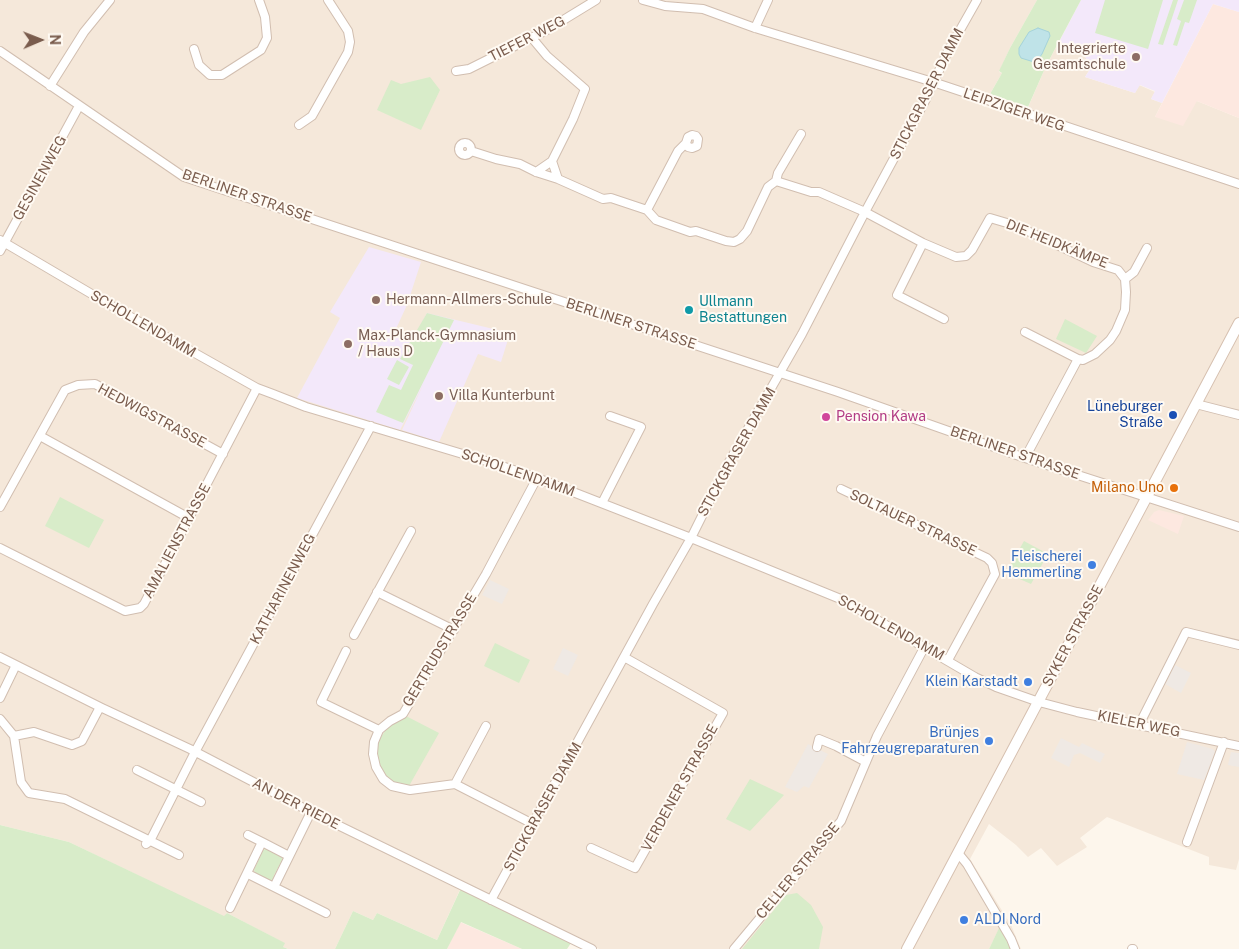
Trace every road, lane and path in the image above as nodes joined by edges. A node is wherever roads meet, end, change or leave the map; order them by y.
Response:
1 (110, 0) edge
2 (258, 0) edge
3 (328, 0) edge
4 (596, 0) edge
5 (643, 0) edge
6 (768, 0) edge
7 (977, 0) edge
8 (755, 28) junction
9 (532, 38) junction
10 (194, 50) dead end
11 (0, 52) edge
12 (456, 72) dead end
13 (933, 82) junction
14 (50, 86) junction
15 (79, 106) junction
16 (299, 124) dead end
17 (801, 134) dead end
18 (686, 144) dead end
19 (471, 151) dead end
20 (552, 161) junction
21 (536, 172) junction
22 (558, 180) junction
23 (776, 181) junction
24 (1239, 184) edge
25 (647, 210) junction
26 (865, 212) junction
27 (2, 242) edge
28 (923, 244) junction
29 (1147, 248) dead end
30 (0, 251) edge
31 (1125, 279) junction
32 (944, 319) dead end
33 (1239, 323) edge
34 (1025, 332) dead end
35 (1078, 359) junction
36 (780, 373) junction
37 (258, 388) junction
38 (1196, 404) junction
39 (610, 416) dead end
40 (1239, 416) edge
41 (371, 426) junction
42 (40, 436) junction
43 (223, 454) junction
44 (1025, 458) junction
45 (538, 478) junction
46 (841, 489) dead end
47 (1146, 497) junction
48 (602, 503) junction
49 (0, 507) edge
50 (188, 518) junction
51 (1239, 527) edge
52 (410, 531) dead end
53 (691, 538) junction
54 (0, 548) edge
55 (377, 592) junction
56 (454, 630) junction
57 (354, 635) dead end
58 (1239, 645) edge
59 (925, 646) junction
60 (346, 651) dead end
61 (0, 657) edge
62 (624, 657) junction
63 (948, 660) junction
64 (16, 665) junction
65 (0, 698) edge
66 (1039, 702) junction
67 (100, 707) junction
68 (0, 719) edge
69 (1140, 725) junction
70 (486, 726) dead end
71 (379, 730) junction
72 (14, 736) junction
73 (1224, 742) junction
74 (1239, 746) edge
75 (817, 747) dead end
76 (195, 752) junction
77 (866, 762) junction
78 (136, 770) dead end
79 (454, 784) junction
80 (176, 789) junction
81 (201, 802) dead end
82 (311, 812) junction
83 (534, 824) junction
84 (248, 835) dead end
85 (148, 842) junction
86 (262, 842) junction
87 (1186, 842) dead end
88 (591, 848) dead end
89 (958, 853) junction
90 (179, 855) dead end
91 (289, 856) junction
92 (248, 874) junction
93 (274, 887) junction
94 (491, 900) junction
95 (230, 908) dead end
96 (326, 913) dead end
97 (592, 949) edge
98 (734, 949) edge
99 (907, 949) edge
100 (1015, 949) edge

1 - 14 street
2 - 10 street
3 - 16 street
4 - 9 street, TIEFER WEG
5 - 8 street, LEIPZIGER WEG
6 - 8 street
7 - 13 street, STICKGRASER DAMM
8 - 13 street, LEIPZIGER WEG
9 - 12 street, TIEFER WEG
9 - 20 street
11 - 14 street, BERLINER STRASSE
13 - 24 street, LEIPZIGER WEG
13 - 26 street, STICKGRASER DAMM
14 - 15 street, BERLINER STRASSE
15 - 27 street, GESINENWEG
15 - 36 street, BERLINER STRASSE
17 - 23 street
18 - 25 street
19 - 21 street
20 - 21 street
20 - 22 street
21 - 22 street
22 - 25 street
23 - 25 street
23 - 26 street, DIE HEIDKÄMPE
26 - 28 street, DIE HEIDKÄMPE
26 - 36 street, STICKGRASER DAMM
27 - 30 street, GESINENWEG
27 - 37 street, SCHOLLENDAMM
28 - 31 street, DIE HEIDKÄMPE
28 - 32 street
29 - 31 street
31 - 35 street
33 - 38 main road, SYKER STRASSE
34 - 35 street
35 - 44 street
36 - 44 street, BERLINER STRASSE
36 - 53 street, STICKGRASER DAMM
37 - 41 street, SCHOLLENDAMM
37 - 43 street, AMALIENSTRASSE
38 - 40 street
38 - 47 main road, SYKER STRASSE
39 - 48 street
41 - 45 street, SCHOLLENDAMM
41 - 76 street, KATHARINENWEG
42 - 43 street, HEDWIGSTRASSE
42 - 49 street, HEDWIGSTRASSE
42 - 50 street
43 - 50 street, AMALIENSTRASSE
44 - 47 street, BERLINER STRASSE
45 - 48 street, SCHOLLENDAMM
45 - 56 street, GERTRUDSTRASSE
46 - 63 street, SOLTAUER STRASSE
47 - 51 street, BERLINER STRASSE
47 - 66 main road, SYKER STRASSE
48 - 53 street, SCHOLLENDAMM
50 - 54 street, AMALIENSTRASSE
52 - 55 street
53 - 59 street, SCHOLLENDAMM
53 - 62 street, STICKGRASER DAMM
55 - 56 street
55 - 57 street
56 - 71 street, GERTRUDSTRASSE
58 - 69 street
59 - 63 street, SCHOLLENDAMM
59 - 77 street, CELLER STRASSE
60 - 71 street
61 - 64 street, AN DER RIEDE
62 - 83 street, STICKGRASER DAMM
62 - 88 street, VERDENER STRASSE
63 - 66 street, SCHOLLENDAMM
64 - 65 street
64 - 67 street, AN DER RIEDE
66 - 69 street, KIELER WEG
66 - 89 main road, SYKER STRASSE
67 - 72 street
67 - 76 street, AN DER RIEDE
68 - 72 street
69 - 73 street, KIELER WEG
70 - 79 street
71 - 79 street
72 - 85 street
73 - 74 street, KIELER WEG
73 - 87 street
75 - 77 street
76 - 80 street, KATHARINENWEG
76 - 82 street, AN DER RIEDE
77 - 98 street, CELLER STRASSE
78 - 80 street
79 - 83 street
80 - 81 street
80 - 85 street, KATHARINENWEG
82 - 91 street
82 - 94 street, AN DER RIEDE
83 - 94 street, STICKGRASER DAMM
84 - 86 street
85 - 90 street
86 - 91 street
86 - 92 street
89 - 99 main road, SYKER STRASSE
89 - 100 street
91 - 93 street
92 - 93 street
92 - 95 street
93 - 96 street
94 - 97 street, AN DER RIEDE

